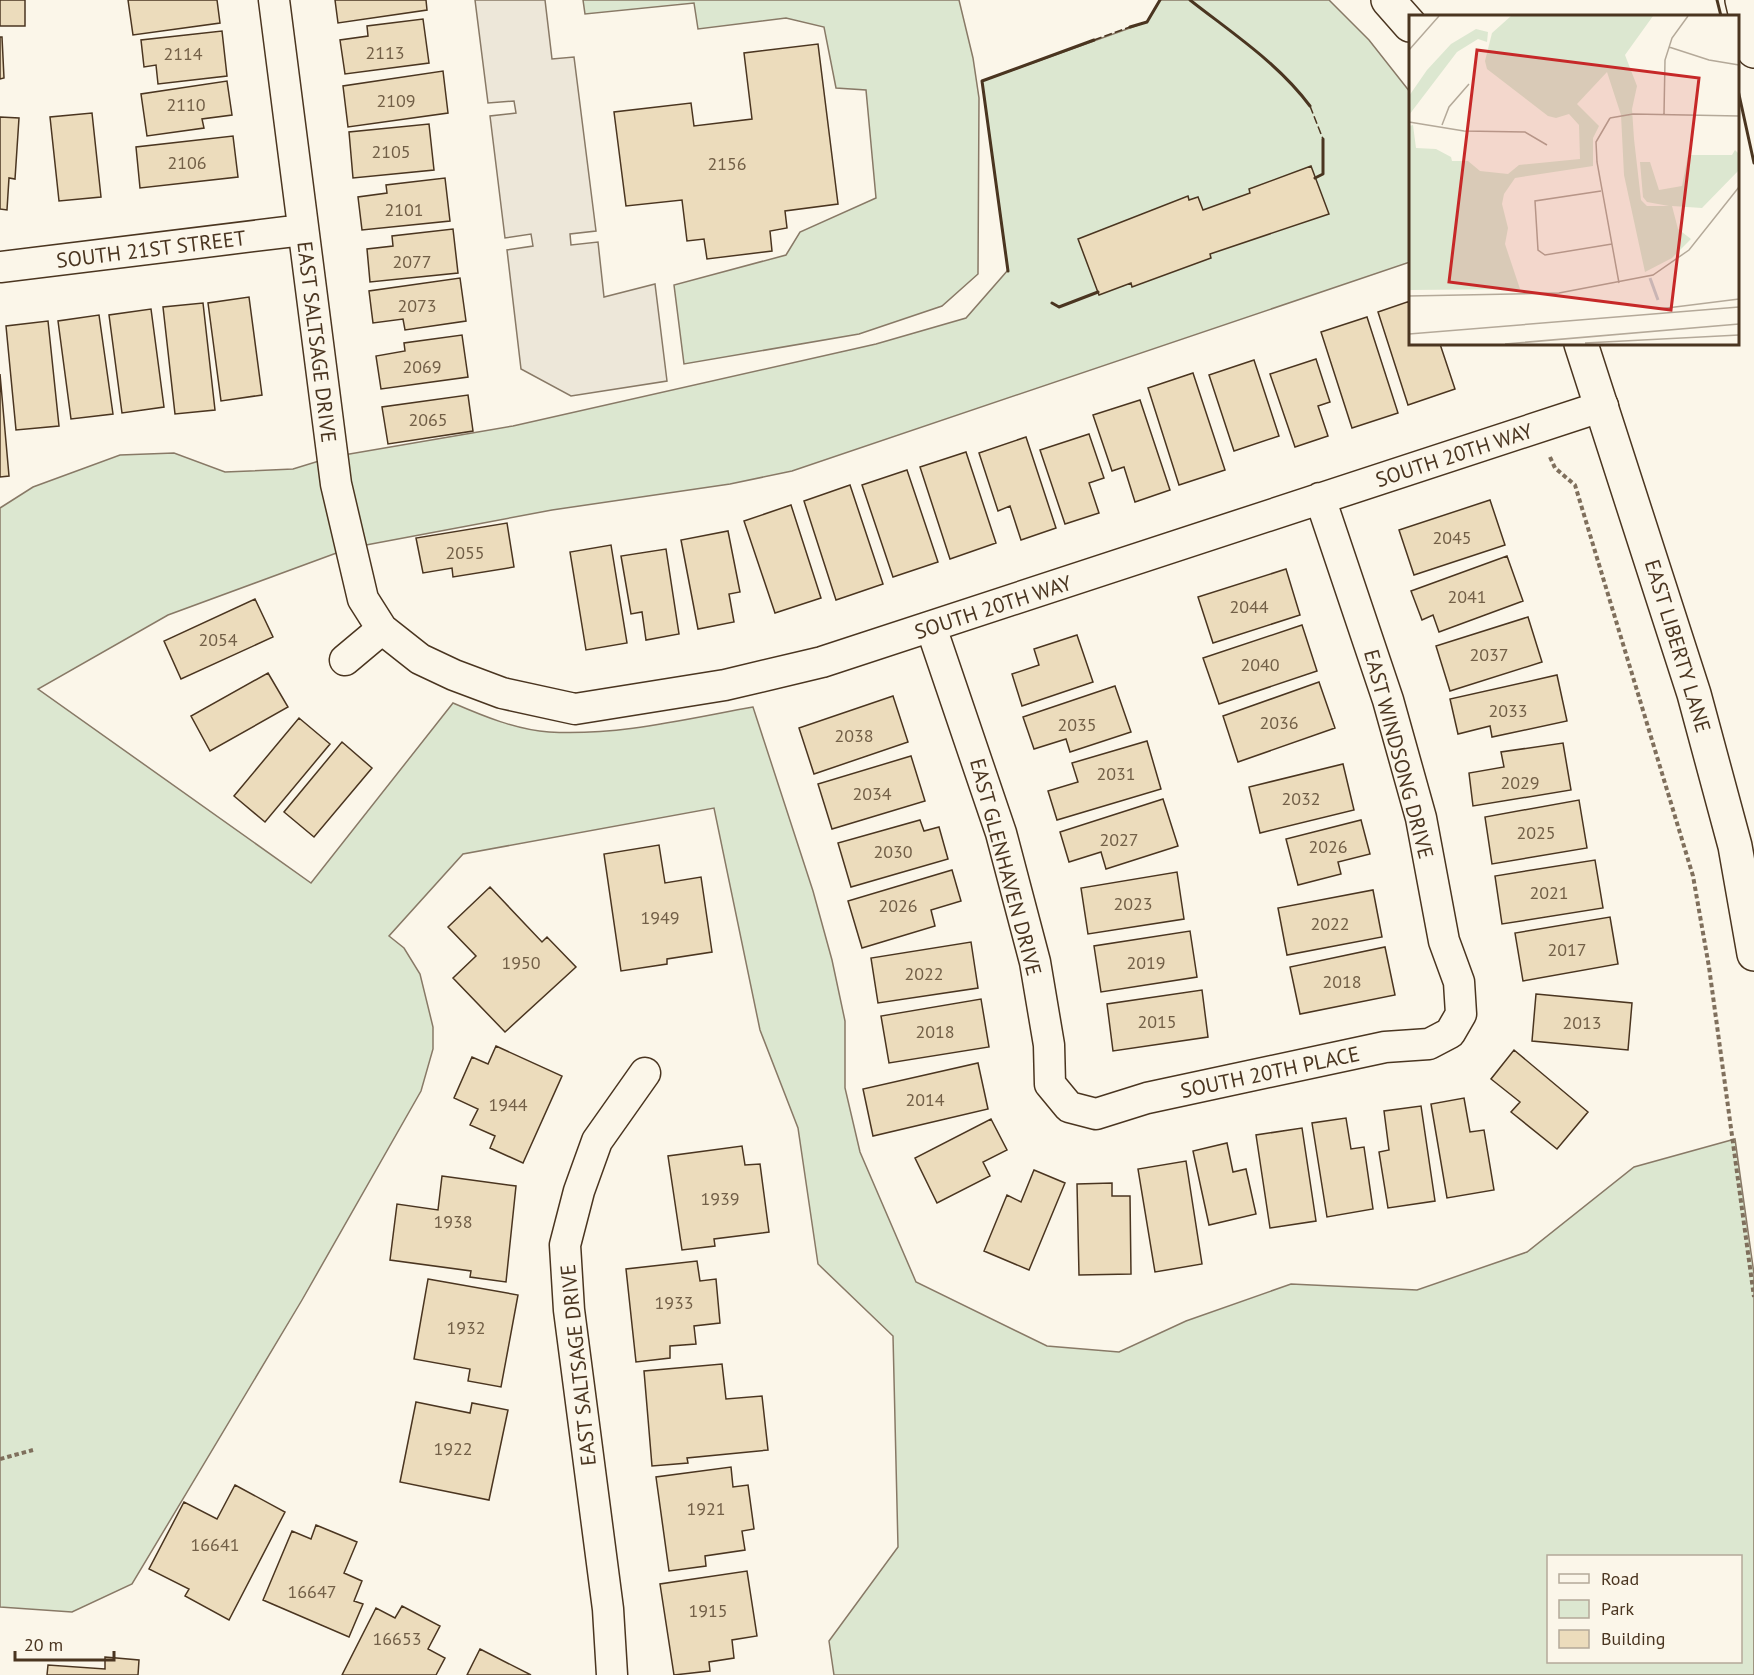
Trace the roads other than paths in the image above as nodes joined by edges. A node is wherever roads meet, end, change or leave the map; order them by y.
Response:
1 (274, 0) edge
2 (1388, 0) edge
3 (1742, 0) edge
4 (1409, 24) edge
5 (1754, 51) edge
6 (303, 230) junction
7 (0, 267) edge
8 (1581, 345) edge
9 (1603, 406) junction
10 (1320, 498) junction
11 (931, 627) junction
12 (382, 629) junction
13 (345, 660) dead end
14 (1754, 954) edge
15 (1461, 1014) joint
16 (645, 1073) dead end
17 (1069, 1107) joint
18 (612, 1675) edge

1 - 6 street, EAST SALTSAGE DRIVE
2 - 4 main road
3 - 5 main road
6 - 7 street, SOUTH 21ST STREET
6 - 12 street, EAST SALTSAGE DRIVE
8 - 9 main road, EAST LIBERTY LANE
9 - 10 street, SOUTH 20TH WAY
9 - 14 main road, EAST LIBERTY LANE
10 - 11 street, SOUTH 20TH WAY
10 - 15 street, EAST WINDSONG DRIVE
11 - 12 street, SOUTH 20TH WAY
11 - 17 street, EAST GLENHAVEN DRIVE
12 - 13 street
15 - 17 street, SOUTH 20TH PLACE
16 - 18 street, EAST SALTSAGE DRIVE

